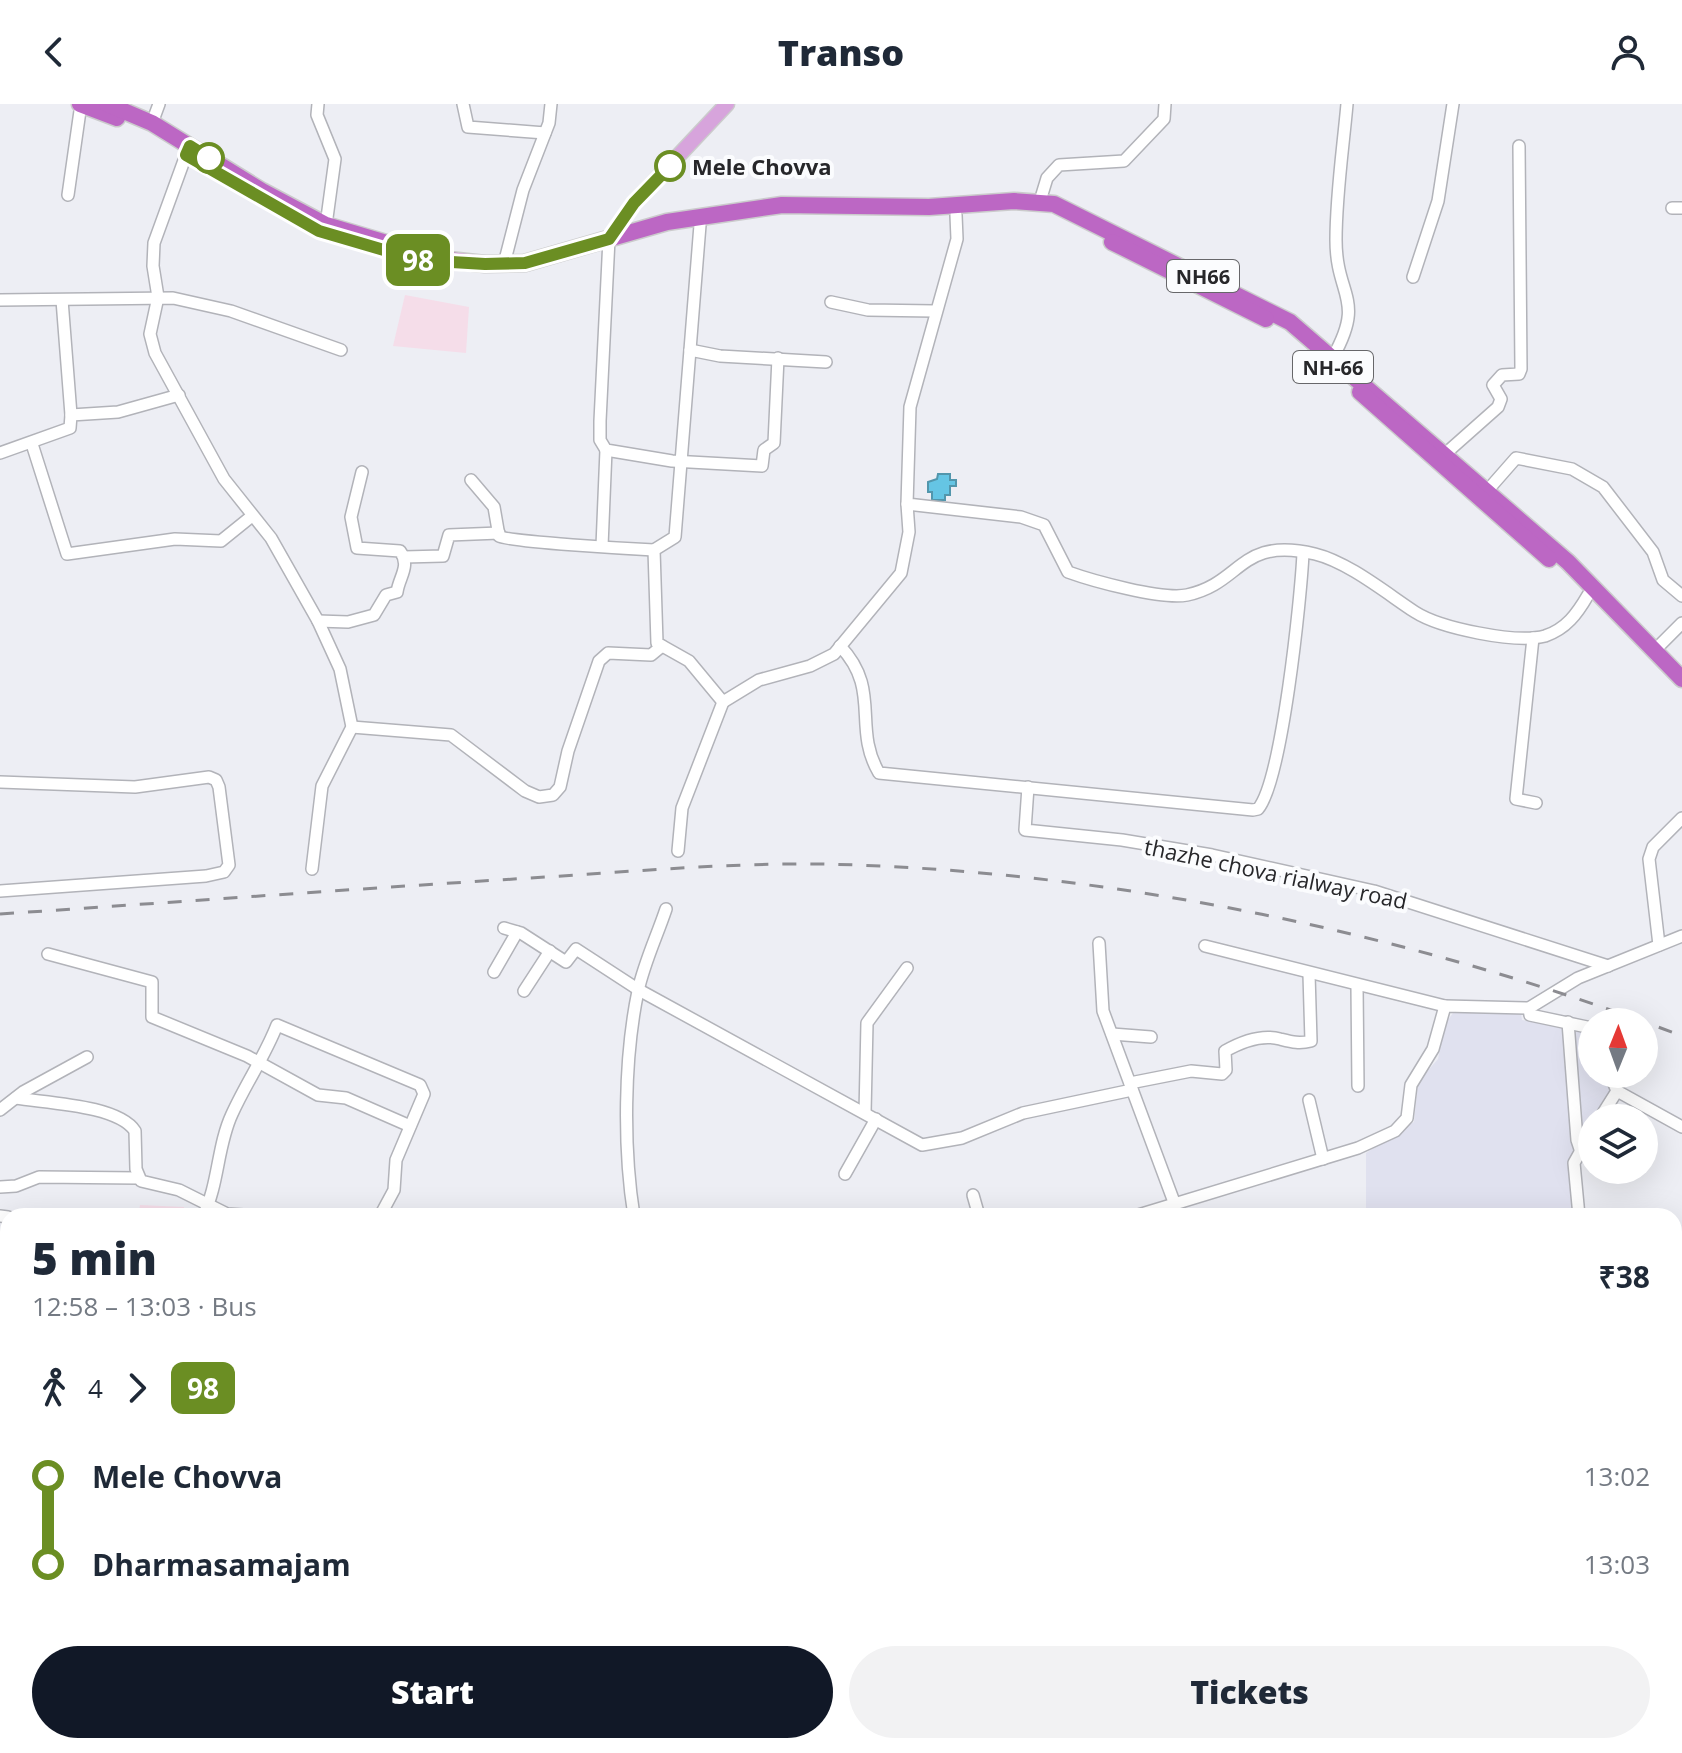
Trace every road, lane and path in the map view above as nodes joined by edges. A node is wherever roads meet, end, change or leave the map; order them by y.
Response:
1 (81, 104) edge
2 (107, 104) edge
3 (159, 104) edge
4 (318, 104) edge
5 (463, 104) edge
6 (551, 104) edge
7 (727, 104) edge
8 (1165, 104) edge
9 (1347, 104) edge
10 (1453, 104) edge
11 (152, 123) junction
12 (545, 133) junction
13 (1519, 146) dead end
14 (188, 150) junction
15 (68, 195) dead end
16 (1040, 201) junction
17 (634, 203) junction
18 (955, 210) junction
19 (701, 221) junction
20 (326, 225) junction
21 (644, 230) junction
22 (609, 239) junction
23 (440, 259) junction
24 (504, 264) junction
25 (1413, 277) dead end
26 (158, 297) junction
27 (0, 300) edge
28 (62, 300) junction
29 (831, 302) dead end
30 (934, 311) junction
31 (341, 350) dead end
32 (690, 350) junction
33 (1333, 357) junction
34 (778, 358) junction
35 (826, 362) dead end
36 (179, 395) junction
37 (71, 415) junction
38 (32, 444) junction
39 (606, 450) junction
40 (0, 453) edge
41 (1445, 454) junction
42 (681, 462) junction
43 (362, 472) dead end
44 (471, 480) dead end
45 (1487, 491) junction
46 (907, 504) junction
47 (252, 516) junction
48 (499, 533) junction
49 (602, 546) junction
50 (654, 550) junction
51 (1303, 553) junction
52 (404, 557) junction
53 (1590, 591) junction
54 (1682, 596) edge
55 (318, 621) junction
56 (1682, 623) edge
57 (1533, 638) junction
58 (662, 646) junction
59 (840, 646) junction
60 (1649, 648) junction
61 (1682, 679) edge
62 (723, 702) junction
63 (352, 727) junction
64 (0, 782) edge
65 (1028, 787) junction
66 (1536, 803) dead end
67 (1682, 818) edge
68 (678, 851) dead end
69 (312, 869) dead end
70 (0, 891) edge
71 (666, 909) dead end
72 (504, 928) dead end
73 (517, 932) junction
74 (1682, 936) edge
75 (1099, 943) dead end
76 (1659, 945) junction
77 (1205, 946) dead end
78 (550, 951) junction
79 (48, 954) dead end
80 (1608, 966) junction
81 (907, 968) dead end
82 (494, 972) dead end
83 (1309, 974) junction
84 (1357, 986) junction
85 (639, 990) junction
86 (524, 991) dead end
87 (1445, 1006) junction
88 (1529, 1008) junction
89 (1568, 1022) junction
90 (1578, 1025) edge
91 (1112, 1034) junction
92 (1151, 1037) dead end
93 (87, 1057) dead end
94 (260, 1065) junction
95 (1131, 1086) junction
96 (1358, 1086) dead end
97 (1616, 1088) edge
98 (1617, 1091) junction
99 (16, 1098) junction
100 (1309, 1100) dead end
101 (1609, 1104) edge
102 (0, 1110) edge
103 (871, 1116) junction
104 (410, 1126) junction
105 (1682, 1127) edge
106 (1578, 1143) edge
107 (1578, 1156) edge
108 (1323, 1159) junction
109 (845, 1174) dead end
110 (138, 1178) junction
111 (0, 1187) edge
112 (973, 1195) dead end
113 (1174, 1202) junction
114 (202, 1208) edge
115 (207, 1208) edge
116 (384, 1208) edge
117 (633, 1208) edge
118 (977, 1208) edge
119 (1159, 1208) edge
120 (1578, 1208) edge

1 - 14 highway, NH66
1 - 15 street
2 - 11 highway, NH66
3 - 11 street
4 - 20 street
5 - 12 street
6 - 12 street
7 - 17 main road
8 - 16 street
9 - 33 street
10 - 25 street
11 - 14 highway, NH66
12 - 24 street
13 - 41 street
14 - 20 highway, NH66
14 - 23 highway, NH66
14 - 26 street
16 - 18 highway, NH66
16 - 33 highway, NH66
17 - 21 main road
17 - 22 main road
18 - 19 highway, NH66
18 - 30 street
18 - 53 highway, NH-66
19 - 21 highway, NH66
19 - 32 street
20 - 23 highway, NH66
21 - 22 highway, NH66
22 - 24 highway, NH66
22 - 39 street
23 - 24 highway, NH66
26 - 28 street
26 - 31 street
26 - 36 street
27 - 28 street
28 - 37 street
29 - 30 street
30 - 46 street
32 - 34 street
32 - 42 street
33 - 41 highway, NH66
34 - 35 street
34 - 42 street
36 - 37 street
36 - 47 street
37 - 38 street
38 - 40 street
38 - 47 street
39 - 42 street
39 - 49 street
41 - 45 highway, NH66
42 - 50 street
43 - 52 street
44 - 48 street
45 - 53 highway, NH66
45 - 54 street
46 - 51 street
46 - 59 street
47 - 55 street
48 - 49 street
48 - 52 street
49 - 50 street
50 - 58 street
51 - 57 street
51 - 65 street
52 - 55 street
53 - 57 street
53 - 60 highway, NH66
55 - 63 street
56 - 60 street
57 - 66 street
58 - 62 street
58 - 63 street
59 - 62 street
59 - 65 street
60 - 61 highway, NH66
62 - 68 street
63 - 69 street
64 - 70 street
65 - 80 street, thazhe chova rialway road
67 - 76 street
71 - 85 street
72 - 73 street
73 - 78 street
73 - 82 street
74 - 76 street
75 - 91 street
76 - 80 street
77 - 83 street
78 - 85 street
78 - 86 street
79 - 94 street
80 - 88 street
81 - 103 street
83 - 84 street
83 - 95 street
84 - 87 street
84 - 96 street
85 - 103 street
85 - 117 street
87 - 88 street
87 - 108 street
88 - 89 street
89 - 90 street
89 - 106 street
91 - 92 street
91 - 95 street
93 - 99 street
94 - 104 street
94 - 104 street
94 - 115 street
95 - 103 street
95 - 113 street
97 - 98 street
98 - 101 street
98 - 105 street
99 - 102 street
99 - 110 street
100 - 108 street
103 - 109 street
104 - 116 street
107 - 120 street
108 - 113 street
110 - 111 street
110 - 114 street
112 - 118 street
113 - 119 street

